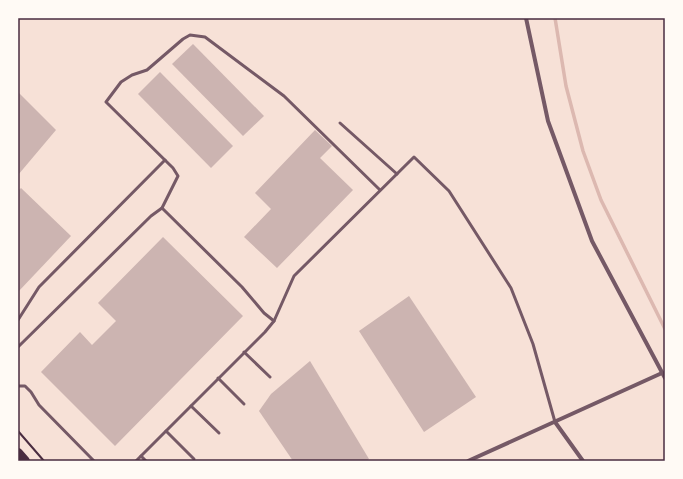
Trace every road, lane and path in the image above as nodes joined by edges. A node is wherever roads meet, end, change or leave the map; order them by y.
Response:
1 (526, 18) edge
2 (340, 123) dead end
3 (165, 160) junction
4 (397, 174) junction
5 (380, 190) junction
6 (162, 208) junction
7 (18, 320) edge
8 (274, 321) junction
9 (18, 347) edge
10 (244, 352) junction
11 (662, 374) junction
12 (270, 377) dead end
13 (218, 378) junction
14 (665, 378) edge
15 (18, 386) edge
16 (244, 404) dead end
17 (191, 406) junction
18 (555, 422) junction
19 (18, 431) edge
20 (166, 431) junction
21 (219, 433) dead end
22 (18, 453) edge
23 (141, 456) junction
24 (194, 459) dead end
25 (25, 461) edge
26 (44, 461) edge
27 (94, 461) edge
28 (136, 461) edge
29 (146, 461) edge
30 (468, 461) edge
31 (584, 461) edge

1 - 11 street
2 - 4 lane
3 - 5 lane
3 - 6 lane
3 - 7 lane
4 - 5 lane
4 - 18 lane
5 - 8 lane
6 - 8 lane
6 - 9 lane
8 - 10 lane
10 - 12 lane
10 - 13 lane
11 - 14 street
11 - 18 street
13 - 16 lane
13 - 17 lane
15 - 27 lane
17 - 20 lane
17 - 21 lane
18 - 30 street
18 - 31 street
19 - 26 path
20 - 23 lane
20 - 24 lane
22 - 25 main road
23 - 28 lane
23 - 29 lane

